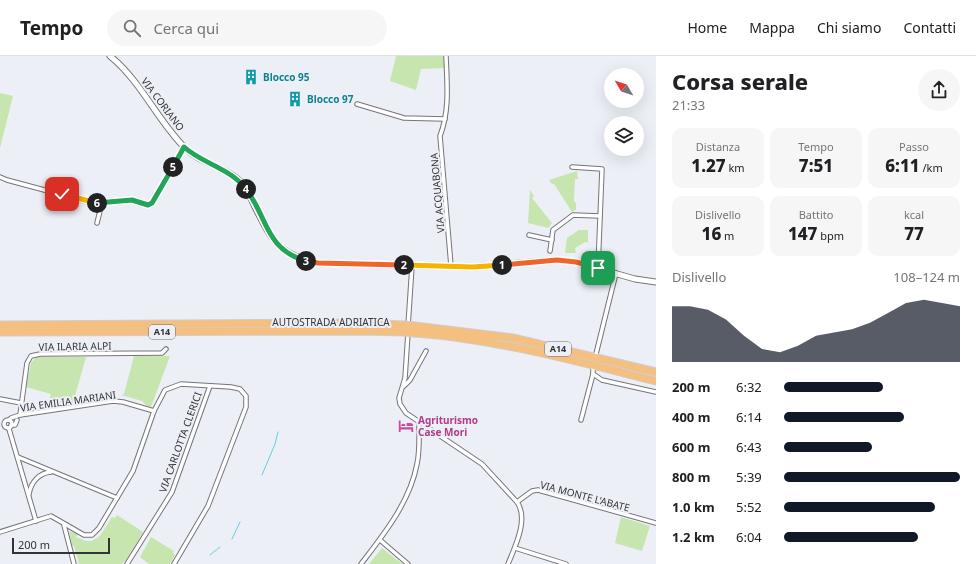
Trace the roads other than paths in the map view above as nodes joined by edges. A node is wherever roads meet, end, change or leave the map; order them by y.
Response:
1 (110, 56) edge
2 (446, 56) edge
3 (357, 104) dead end
4 (445, 119) junction
5 (184, 147) junction
6 (572, 167) dead end
7 (0, 177) edge
8 (102, 203) junction
9 (600, 216) junction
10 (96, 223) dead end
11 (529, 235) dead end
12 (552, 240) junction
13 (550, 251) dead end
14 (412, 266) junction
15 (451, 266) junction
16 (598, 268) junction
17 (616, 273) junction
18 (656, 282) edge
19 (0, 325) edge
20 (404, 329) junction
21 (415, 330) junction
22 (0, 332) edge
23 (166, 350) dead end
24 (426, 350) dead end
25 (596, 354) dead end
26 (593, 368) dead end
27 (656, 372) edge
28 (593, 374) junction
29 (656, 381) edge
30 (210, 386) junction
31 (403, 387) junction
32 (656, 392) edge
33 (0, 399) edge
34 (21, 403) junction
35 (154, 411) junction
36 (20, 416) junction
37 (9, 420) junction
38 (18, 420) dead end
39 (581, 420) dead end
40 (419, 421) junction
41 (10, 427) junction
42 (18, 457) junction
43 (52, 472) junction
44 (29, 494) junction
45 (117, 498) junction
46 (517, 502) junction
47 (36, 521) junction
48 (656, 523) edge
49 (64, 525) junction
50 (0, 532) edge
51 (380, 540) junction
52 (515, 548) junction
53 (74, 564) edge
54 (127, 564) edge
55 (174, 564) edge
56 (362, 564) edge
57 (408, 564) edge
58 (508, 564) edge
59 (566, 564) edge

1 - 5 main road, VIA CORIANO
2 - 4 street, VIA ACQUABONA
3 - 4 street
4 - 15 street, VIA ACQUABONA
5 - 8 street
5 - 14 main road, VIA CORIANO
6 - 9 street
7 - 8 street
8 - 10 street
9 - 12 street
9 - 16 street
11 - 12 street
12 - 13 street
14 - 15 main road, VIA CORIANO
14 - 31 street
15 - 16 main road, VIA CORIANO
16 - 17 main road, VIA CORIANO
17 - 18 main road, VIA CORIANO
17 - 25 street
19 - 20 highway, AUTOSTRADA ADRIATICA / A14
20 - 21 highway, AUTOSTRADA ADRIATICA / A14, bridge
20 - 22 highway, AUTOSTRADA ADRIATICA / A14
21 - 27 highway, AUTOSTRADA ADRIATICA / A14
21 - 29 highway, AUTOSTRADA ADRIATICA / A14
23 - 34 street, VIA ILARIA ALPI
24 - 31 street
26 - 28 street
28 - 32 street
28 - 39 street
30 - 35 street
30 - 54 street, VIA CARLOTTA CLERICI
30 - 55 street
31 - 40 street
33 - 34 street
34 - 36 street, VIA ILARIA ALPI
35 - 36 street, VIA EMILIA MARIANI
35 - 45 street
36 - 37 street, VIA EMILIA MARIANI
37 - 41 street
37 - 41 street
38 - 41 street
40 - 46 street
40 - 51 street
41 - 42 street
42 - 43 street
42 - 44 street
43 - 44 street
43 - 45 street
44 - 47 street
45 - 49 street
46 - 48 street, VIA MONTE L'ABATE
46 - 52 street
47 - 49 street
47 - 50 street
49 - 53 street
51 - 56 street
51 - 57 street
52 - 58 street
52 - 59 street

